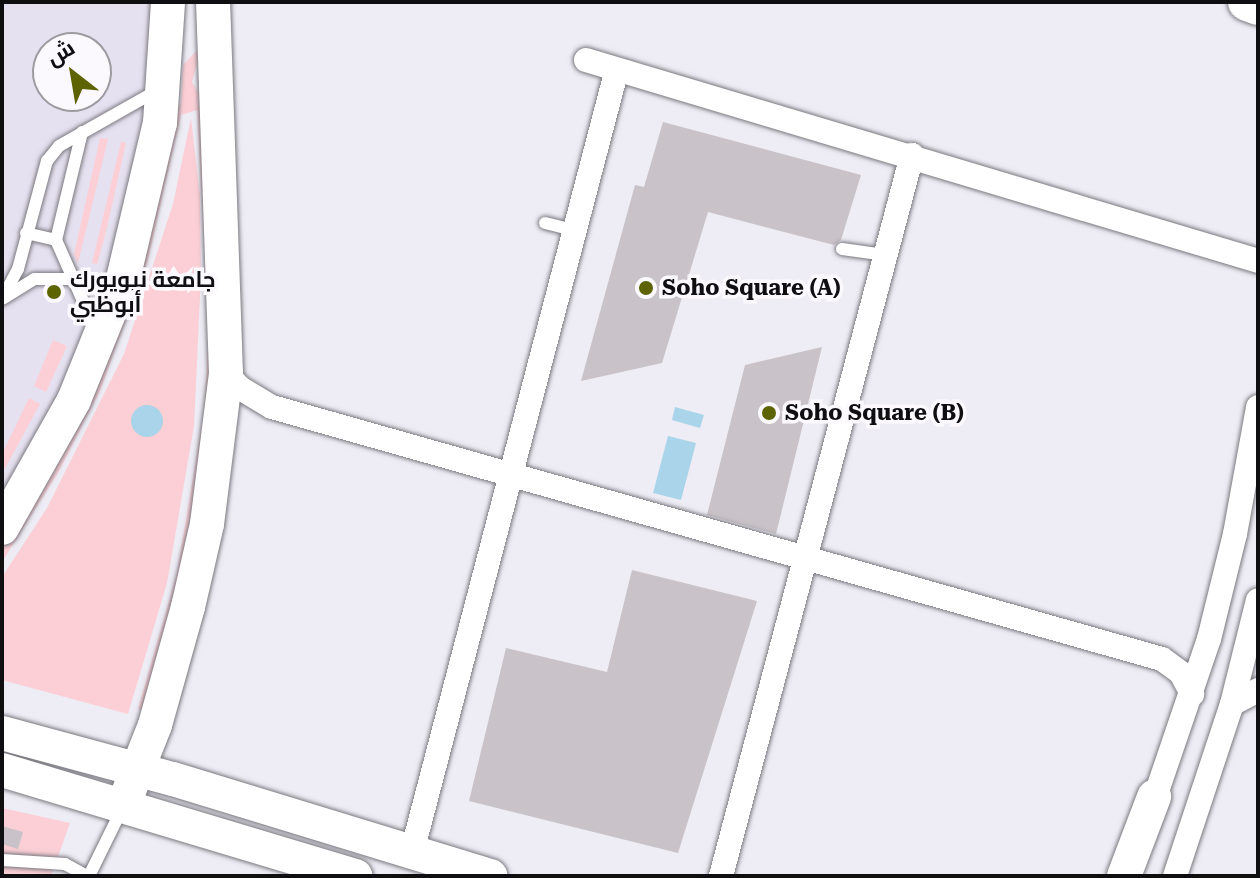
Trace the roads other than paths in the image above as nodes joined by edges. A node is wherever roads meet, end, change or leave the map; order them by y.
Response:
1 (168, 2) edge
2 (213, 2) edge
3 (1247, 2) edge
4 (1258, 6) edge
5 (586, 60) dead end
6 (616, 73) junction
7 (165, 86) junction
8 (82, 132) junction
9 (912, 155) junction
10 (545, 223) dead end
11 (577, 231) junction
12 (26, 233) junction
13 (56, 240) junction
14 (842, 249) dead end
15 (885, 255) junction
16 (1258, 261) edge
17 (70, 279) junction
18 (3, 298) edge
19 (100, 341) junction
20 (226, 373) junction
21 (272, 407) junction
22 (1258, 407) edge
23 (220, 427) junction
24 (515, 472) junction
25 (2, 528) edge
26 (802, 559) junction
27 (1258, 600) edge
28 (1209, 639) junction
29 (1162, 659) junction
30 (1252, 661) edge
31 (1258, 690) edge
32 (1192, 694) junction
33 (1232, 704) junction
34 (2, 733) edge
35 (2, 770) edge
36 (137, 770) junction
37 (1154, 797) junction
38 (123, 806) junction
39 (214, 836) junction
40 (2, 860) edge
41 (426, 868) edge
42 (88, 876) edge
43 (355, 876) edge
44 (491, 876) edge
45 (721, 876) edge
46 (1124, 876) edge
47 (1132, 876) edge
48 (1175, 876) edge

1 - 7 street
2 - 20 street
3 - 4 main road
5 - 6 street
6 - 9 street
6 - 11 street
7 - 8 lane
7 - 19 street
8 - 12 lane
8 - 13 lane
9 - 15 street
9 - 16 street
10 - 11 lane
11 - 24 street
12 - 13 lane
12 - 18 lane
13 - 17 lane
14 - 15 lane
15 - 26 street
17 - 18 lane
17 - 19 lane
19 - 25 street
20 - 21 street
20 - 23 street
21 - 23 street
21 - 24 street
22 - 28 street
23 - 36 street
24 - 26 street
24 - 41 street
26 - 29 street
26 - 45 street
27 - 30 street
28 - 29 street
28 - 32 street
29 - 32 street
30 - 33 street
31 - 33 street
32 - 37 street
33 - 48 street
34 - 36 street
35 - 38 street
36 - 38 street
36 - 41 street
37 - 46 street
37 - 47 street
38 - 39 street
38 - 42 lane
39 - 41 street
39 - 43 street
40 - 42 lane
41 - 44 street

